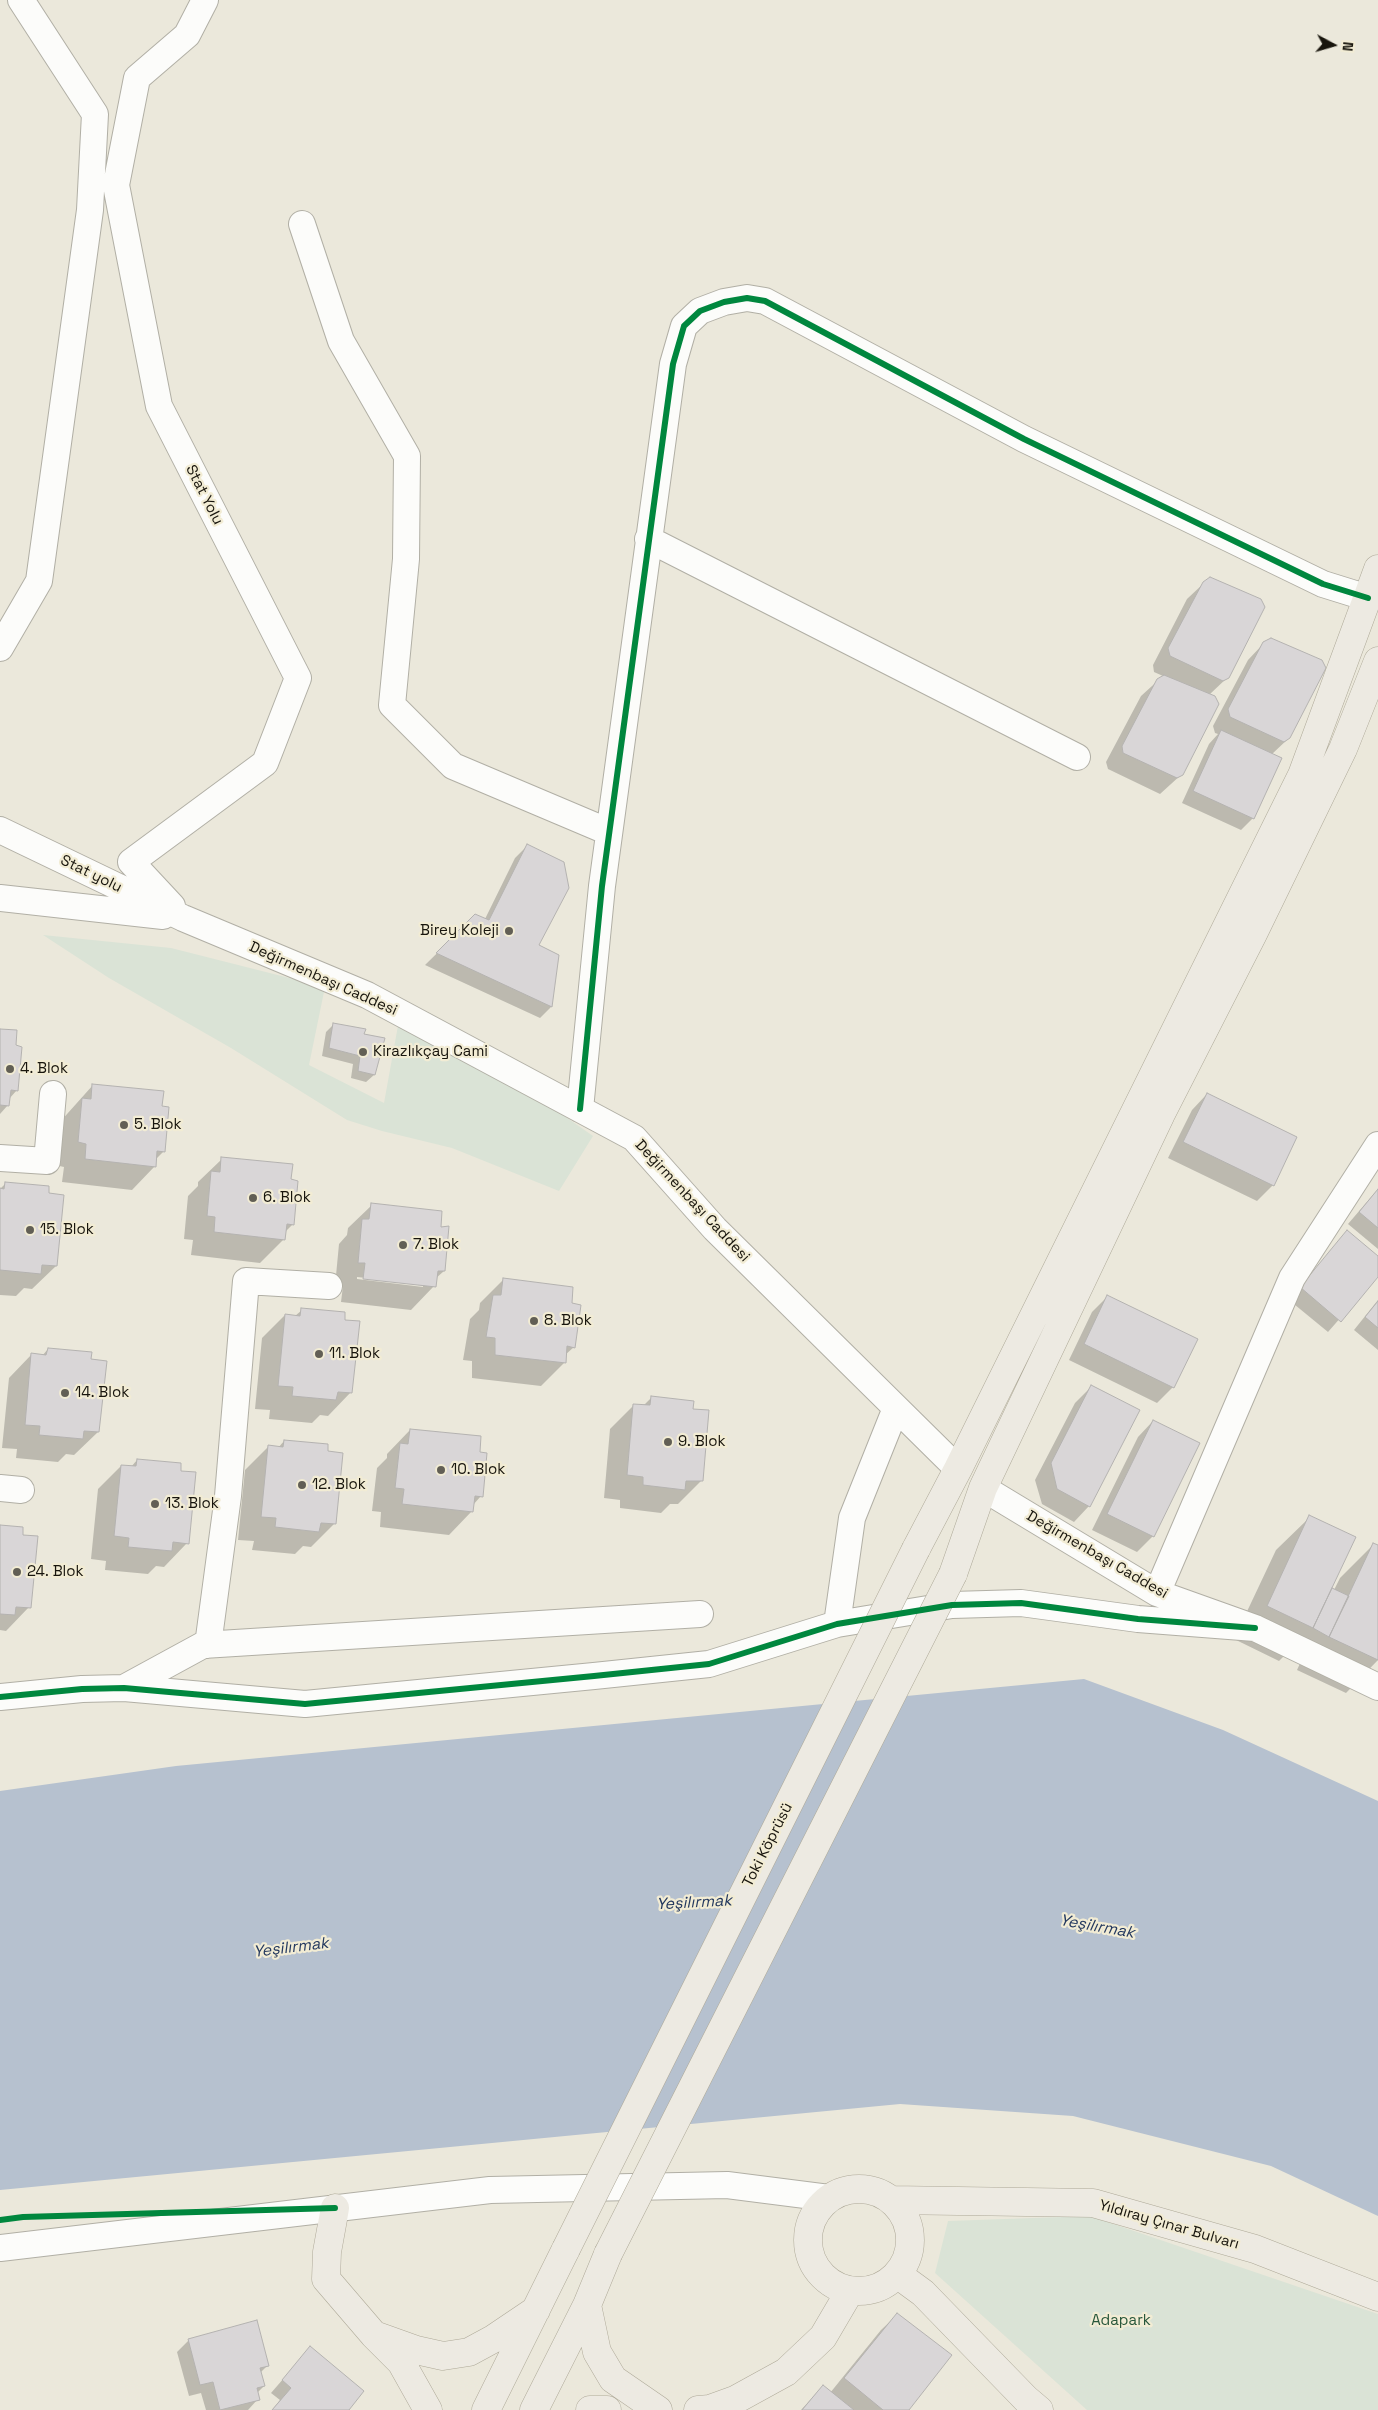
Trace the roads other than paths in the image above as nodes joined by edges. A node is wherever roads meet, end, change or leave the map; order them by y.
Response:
1 (21, 0) edge
2 (205, 0) edge
3 (302, 224) dead end
4 (648, 540) junction
5 (1378, 569) edge
6 (1368, 598) junction
7 (0, 648) edge
8 (1378, 661) edge
9 (1076, 757) dead end
10 (0, 830) edge
11 (609, 832) junction
12 (0, 898) edge
13 (183, 918) junction
14 (53, 1094) dead end
15 (580, 1109) junction
16 (1378, 1145) edge
17 (0, 1158) edge
18 (329, 1286) dead end
19 (896, 1408) junction
20 (958, 1469) junction
21 (983, 1488) junction
22 (1156, 1593) junction
23 (700, 1614) dead end
24 (837, 1624) junction
25 (1255, 1628) junction
26 (208, 1645) junction
27 (1378, 1687) edge
28 (124, 1688) junction
29 (0, 1698) edge
30 (829, 2198) junction
31 (891, 2200) junction
32 (335, 2208) junction
33 (0, 2248) edge
34 (897, 2274) junction
35 (850, 2291) junction
36 (1378, 2297) edge
37 (587, 2305) junction
38 (536, 2310) junction
39 (374, 2335) junction
40 (428, 2410) edge
41 (486, 2410) edge
42 (534, 2410) edge
43 (590, 2410) edge
44 (607, 2410) edge
45 (658, 2410) edge
46 (698, 2410) edge
47 (1039, 2410) edge

1 - 7 street
2 - 13 street, Stat Yolu
3 - 11 street
4 - 6 street
4 - 9 street
4 - 11 street
5 - 6 main road, Toki Köprüsü
6 - 20 main road, Toki Köprüsü
8 - 21 main road
10 - 13 street, Stat yolu
11 - 15 street
12 - 13 street
13 - 15 street, Değirmenbaşı Caddesi
14 - 17 street
15 - 19 street, Değirmenbaşı Caddesi
16 - 22 street
18 - 26 street
19 - 20 street, Değirmenbaşı Caddesi
19 - 24 street
20 - 38 main road, Toki Köprüsü, bridge
21 - 22 street, Değirmenbaşı Caddesi
21 - 37 main road, bridge
22 - 25 street, Değirmenbaşı Caddesi
23 - 26 street
24 - 25 street
24 - 28 street
25 - 27 street, Değirmenbaşı Caddesi
26 - 28 street
28 - 29 street
30 - 31 main road
30 - 32 street
30 - 35 main road
31 - 34 main road
31 - 36 main road, Yıldıray Çınar Bulvarı
32 - 33 street
32 - 39 main road
34 - 35 main road
34 - 47 main road
35 - 46 main road
37 - 42 main road
37 - 45 main road
38 - 39 main road
38 - 41 main road, Toki Köprüsü
39 - 40 main road
43 - 44 main road

